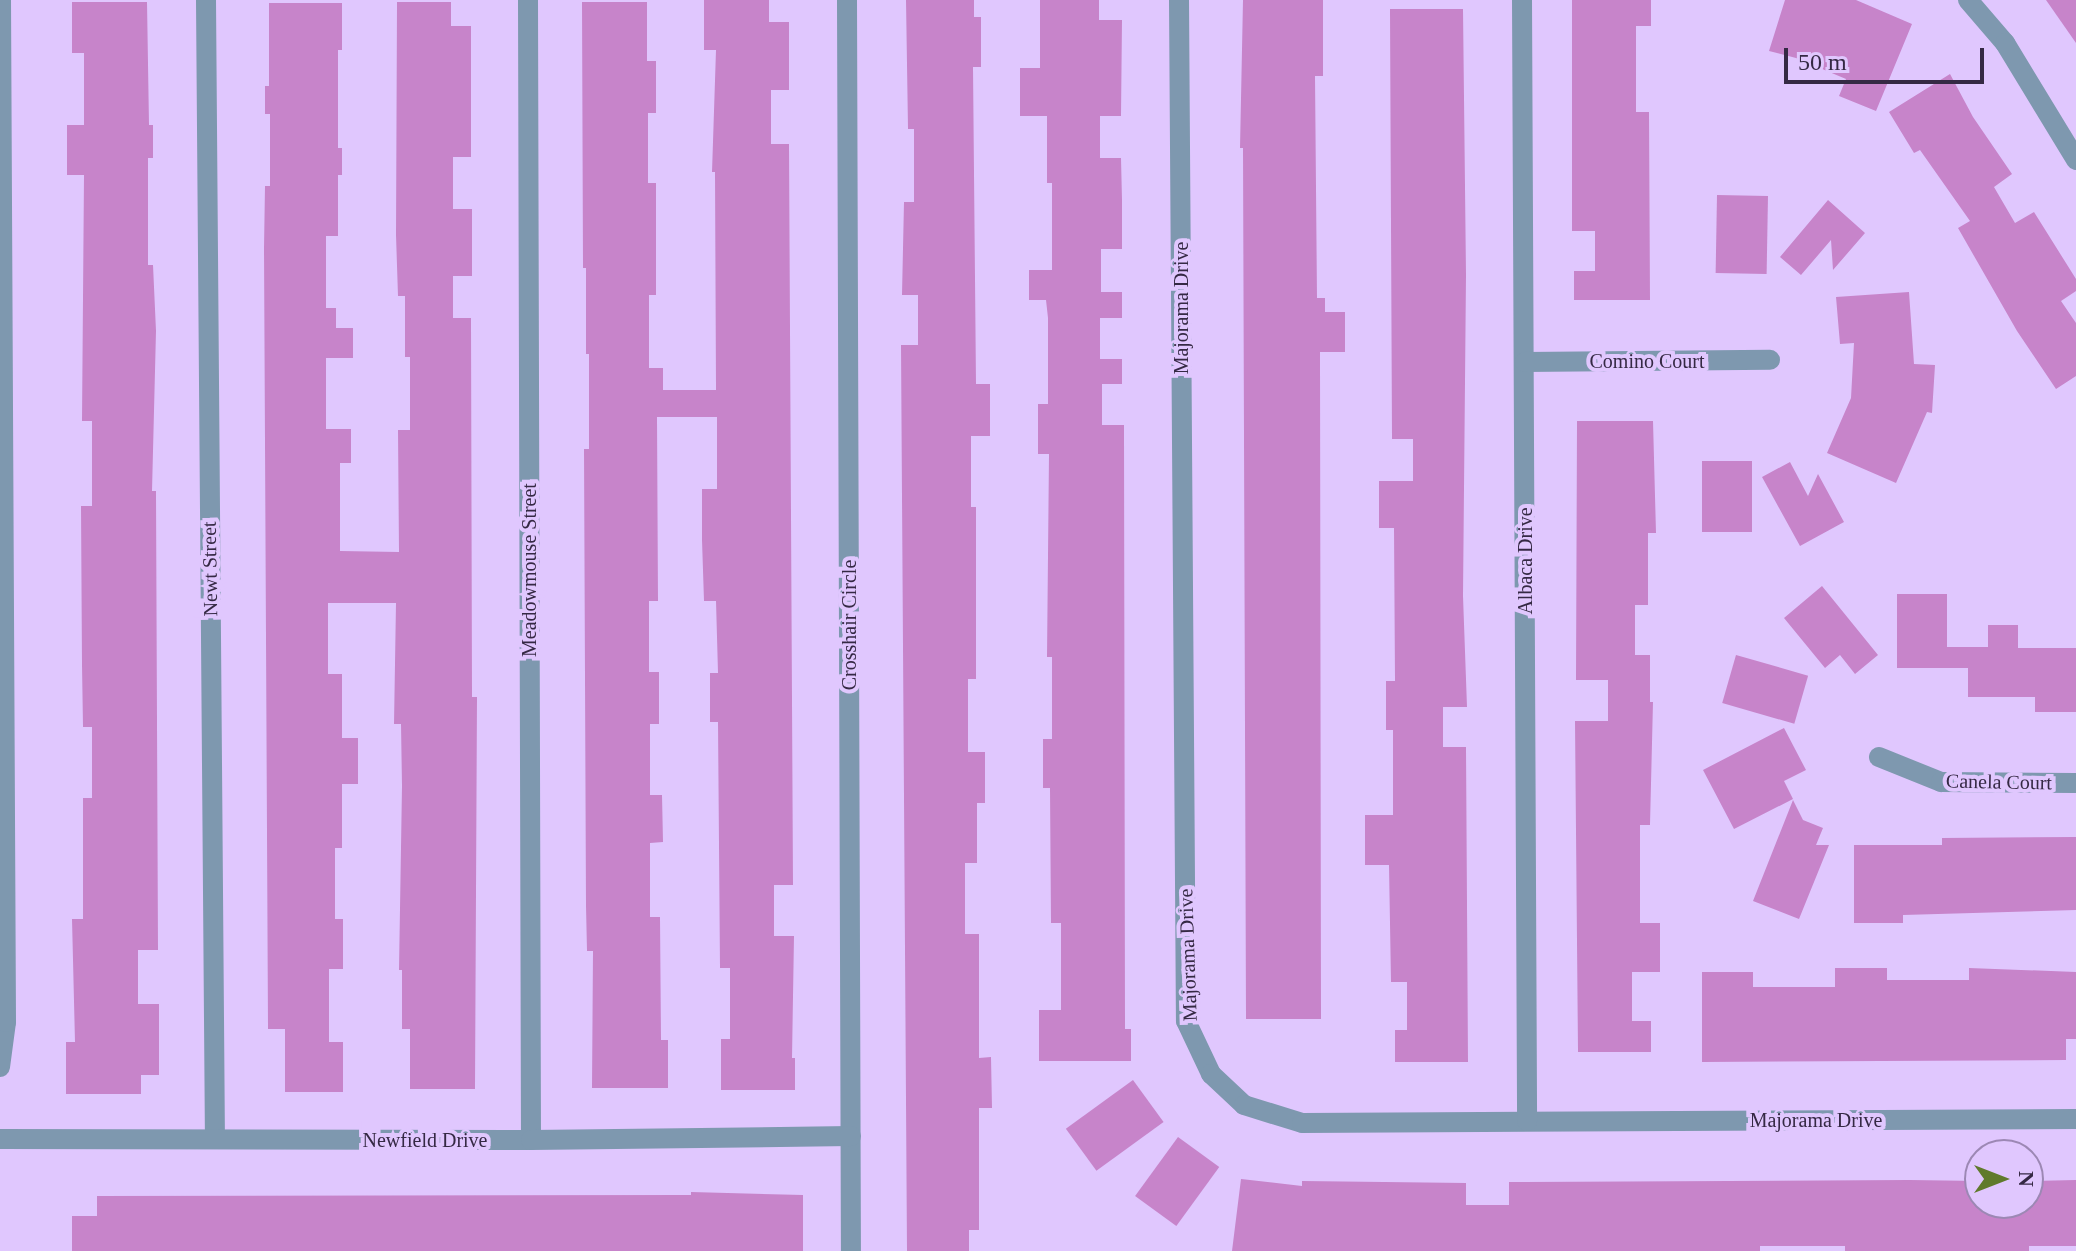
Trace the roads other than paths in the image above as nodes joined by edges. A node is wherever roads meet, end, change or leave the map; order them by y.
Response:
1 (1, 0) edge
2 (206, 0) edge
3 (528, 0) edge
4 (847, 0) edge
5 (1179, 0) edge
6 (1522, 0) edge
7 (1968, 0) edge
8 (2076, 160) edge
9 (1770, 360) dead end
10 (1525, 362) junction
11 (1879, 757) dead end
12 (2076, 783) edge
13 (0, 1067) edge
14 (2076, 1119) edge
15 (1527, 1121) junction
16 (851, 1136) junction
17 (215, 1138) junction
18 (0, 1139) edge
19 (531, 1140) junction
20 (851, 1251) edge

1 - 13 street
2 - 17 street, Newt Street
3 - 19 street, Meadowmouse Street
4 - 16 street, Crosshair Circle
5 - 15 street, Majorama Drive
6 - 10 street, Albaca Drive
7 - 8 street
9 - 10 street, Comino Court
10 - 15 street, Albaca Drive
11 - 12 street, Canela Court
14 - 15 street, Majorama Drive
16 - 19 street, Newfield Drive
16 - 20 street, Crosshair Circle
17 - 18 street, Newfield Drive
17 - 19 street, Newfield Drive

